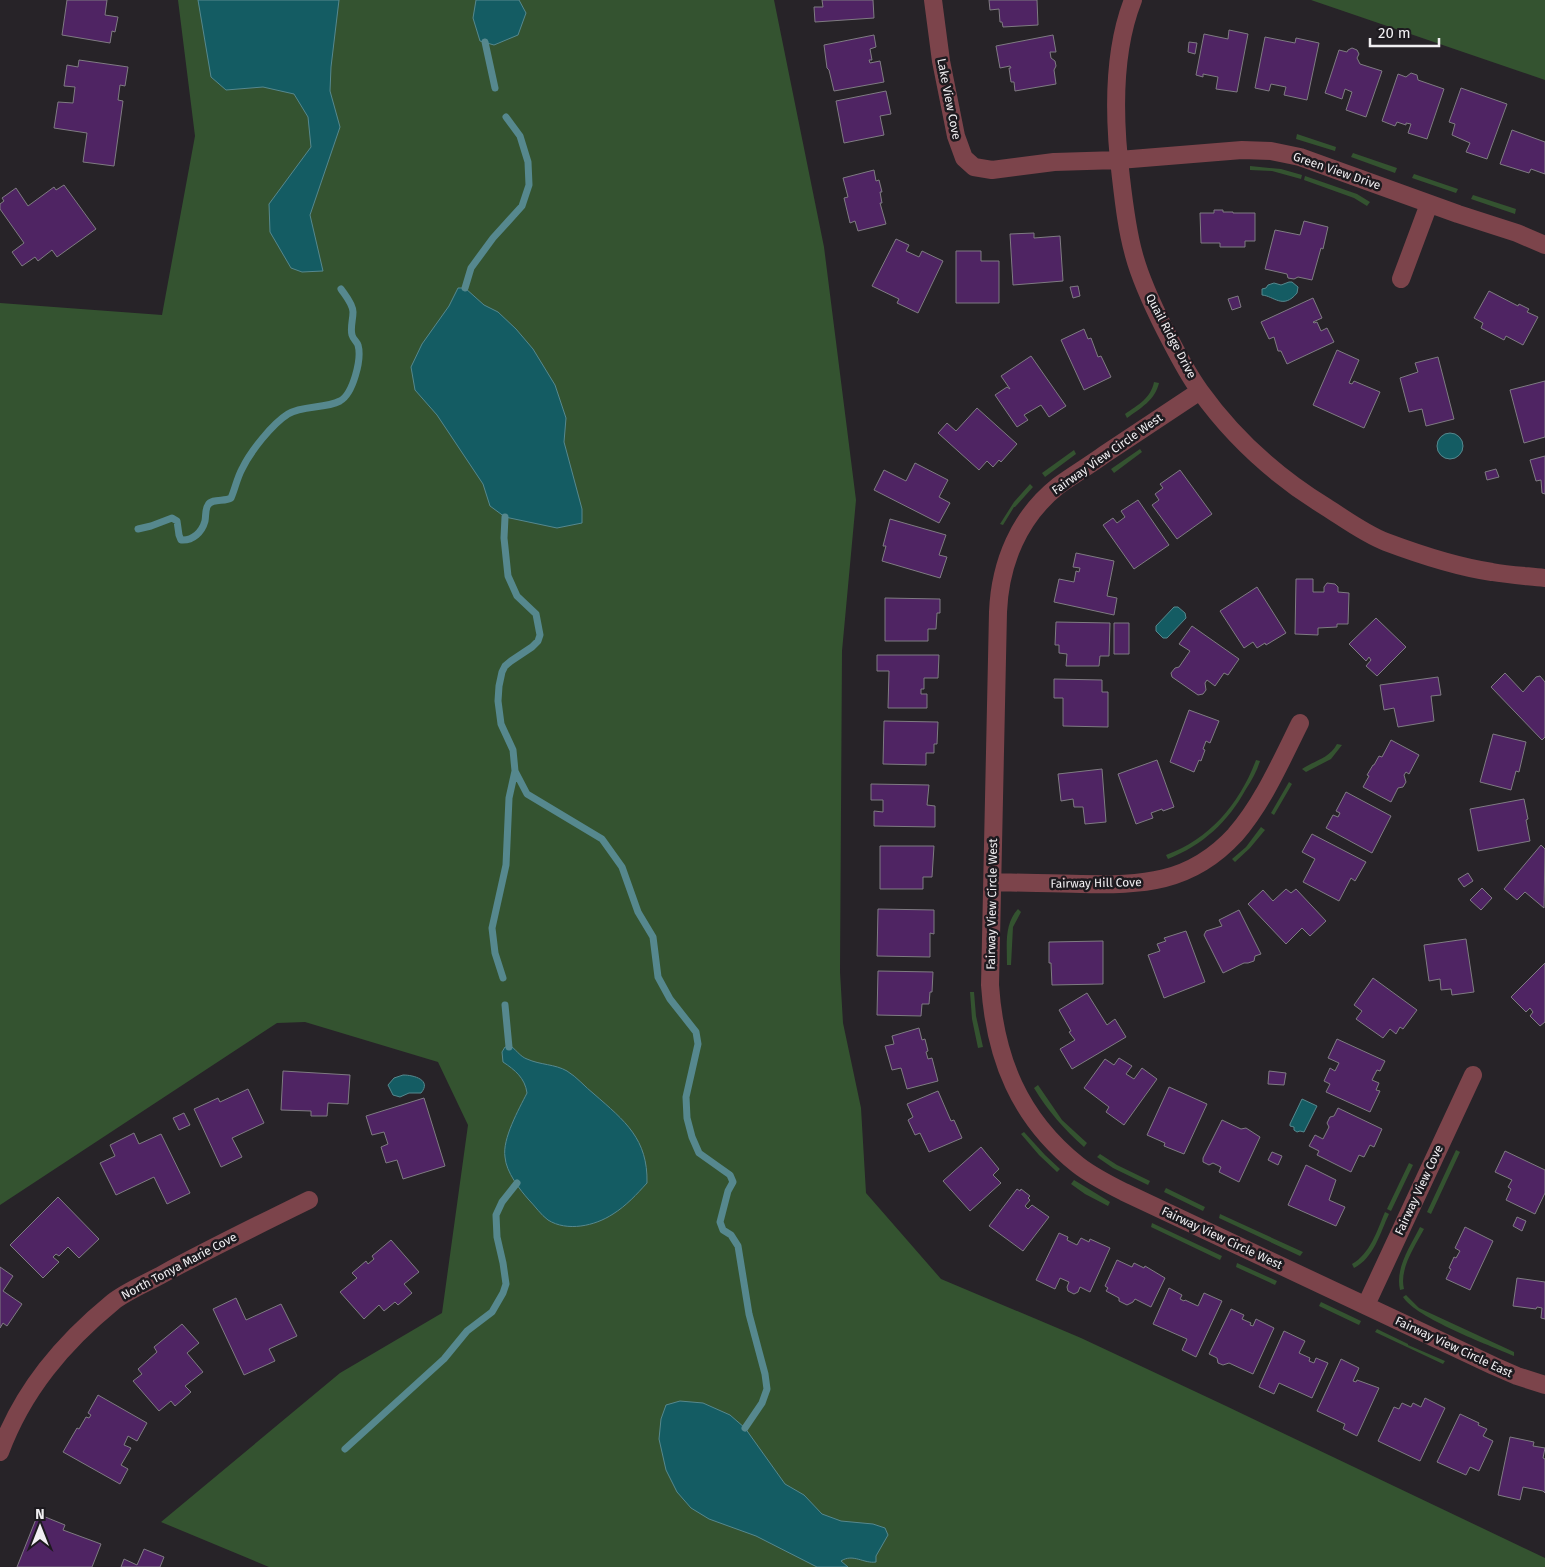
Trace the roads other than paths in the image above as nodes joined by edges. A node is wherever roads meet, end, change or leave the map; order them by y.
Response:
1 (933, 0) edge
2 (1133, 0) edge
3 (1119, 160) junction
4 (1429, 204) junction
5 (1545, 245) edge
6 (1401, 279) dead end
7 (1200, 391) junction
8 (1545, 578) edge
9 (1300, 723) dead end
10 (993, 882) junction
11 (1473, 1074) dead end
12 (309, 1200) dead end
13 (1366, 1305) junction
14 (1545, 1385) edge
15 (0, 1452) edge

1 - 3 street, Lake View Cove
2 - 3 street, Quail Ridge Drive
3 - 4 street, Green View Drive
3 - 7 street, Quail Ridge Drive
4 - 5 street, Green View Drive
4 - 6 street
7 - 8 street, Quail Ridge Drive
7 - 10 street, Fairway View Circle West
9 - 10 street, Fairway Hill Cove
10 - 13 street, Fairway View Circle West
11 - 13 street, Fairway View Cove
12 - 15 street, North Tonya Marie Cove
13 - 14 street, Fairway View Circle East

